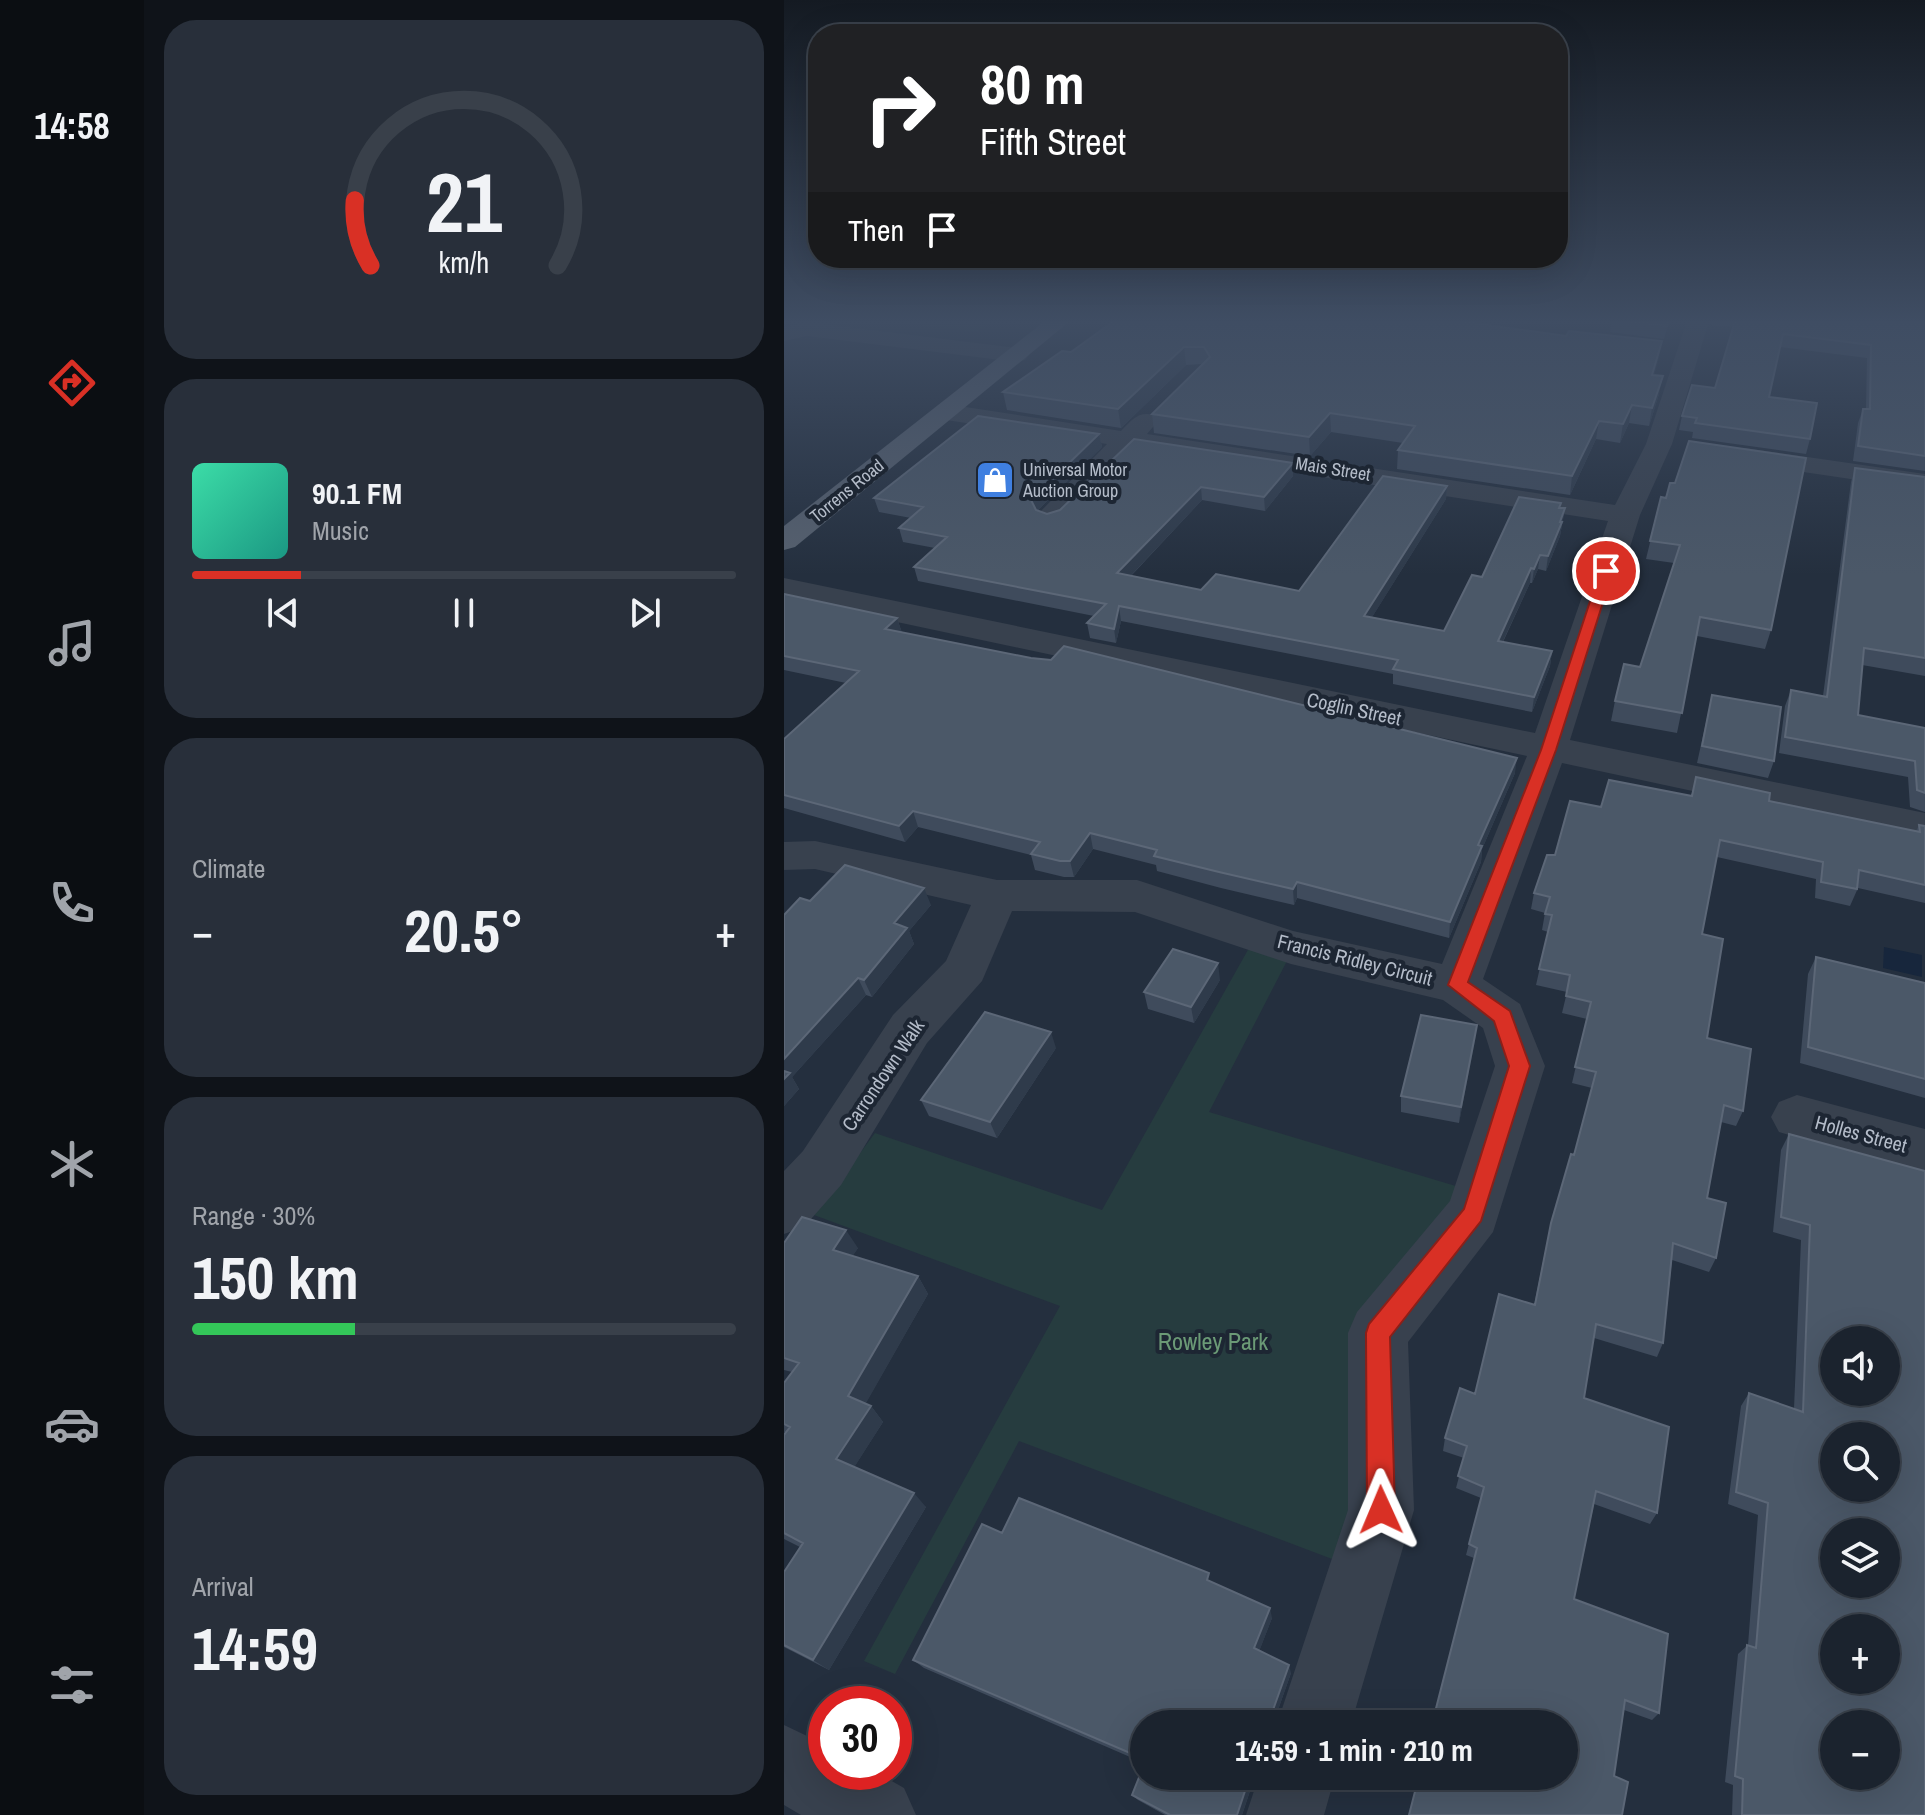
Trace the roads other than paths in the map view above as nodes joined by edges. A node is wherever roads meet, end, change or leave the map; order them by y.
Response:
1 (954, 406) edge
2 (1161, 406) edge
3 (1679, 406) edge
4 (946, 412) junction
5 (1129, 437) junction
6 (1722, 453) edge
7 (1925, 482) edge
8 (1625, 515) junction
9 (1051, 516) edge
10 (784, 541) edge
11 (784, 588) edge
12 (1548, 750) junction
13 (1925, 827) edge
14 (784, 856) edge
15 (997, 895) junction
16 (1457, 985) junction
17 (1797, 1117) dead end
18 (1925, 1152) edge
19 (784, 1209) edge
20 (1318, 1710) edge
21 (784, 1763) edge
22 (1293, 1790) edge
23 (877, 1815) edge
24 (1285, 1815) edge

1 - 4 main road, Torrens Road
2 - 5 street
3 - 8 street
4 - 5 street, Mais Street
4 - 10 main road, Torrens Road
5 - 8 street, Mais Street
5 - 9 street
6 - 7 street
8 - 12 street
11 - 12 street, Coglin Street
12 - 13 street, Coglin Street
12 - 16 street
14 - 15 street, Francis Ridley Circuit
15 - 16 street, Francis Ridley Circuit
15 - 19 street, Carrondown Walk
16 - 20 street, Francis Ridley Circuit
17 - 18 street, Holles Street
21 - 23 street
22 - 24 street

